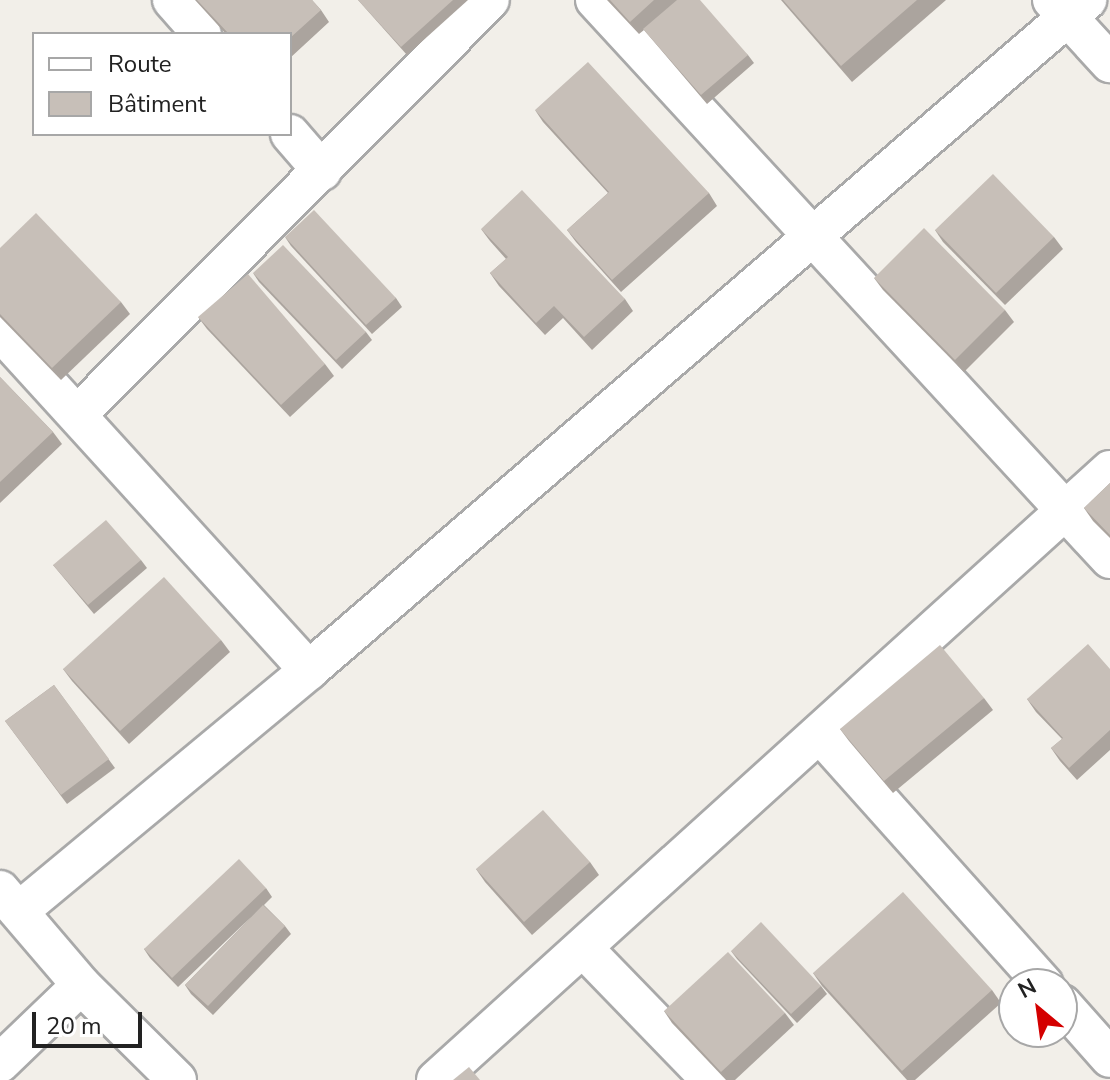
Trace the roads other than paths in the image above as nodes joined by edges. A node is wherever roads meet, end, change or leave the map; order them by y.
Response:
1 (172, 0) edge
2 (490, 0) edge
3 (595, 0) edge
4 (1069, 6) edge
5 (200, 32) edge
6 (1110, 63) edge
7 (292, 136) edge
8 (322, 171) junction
9 (810, 238) junction
10 (0, 331) edge
11 (77, 415) junction
12 (1110, 470) edge
13 (1065, 510) junction
14 (1110, 559) edge
15 (309, 670) junction
16 (821, 735) junction
17 (10, 901) edge
18 (584, 949) junction
19 (1030, 968) edge
20 (81, 985) junction
21 (1078, 1022) edge
22 (1110, 1058) edge
23 (0, 1063) edge
24 (177, 1080) edge
25 (436, 1080) edge
26 (711, 1080) edge

1 - 5 street
2 - 8 street
3 - 9 street
4 - 6 street
4 - 9 street
7 - 8 street
8 - 11 street
9 - 13 street
9 - 15 street
10 - 11 street
11 - 15 street
12 - 13 street
13 - 14 street
13 - 16 street
15 - 17 street
16 - 18 street
16 - 19 street
17 - 20 street
18 - 25 street
18 - 26 street
20 - 23 street
20 - 24 street
21 - 22 street

